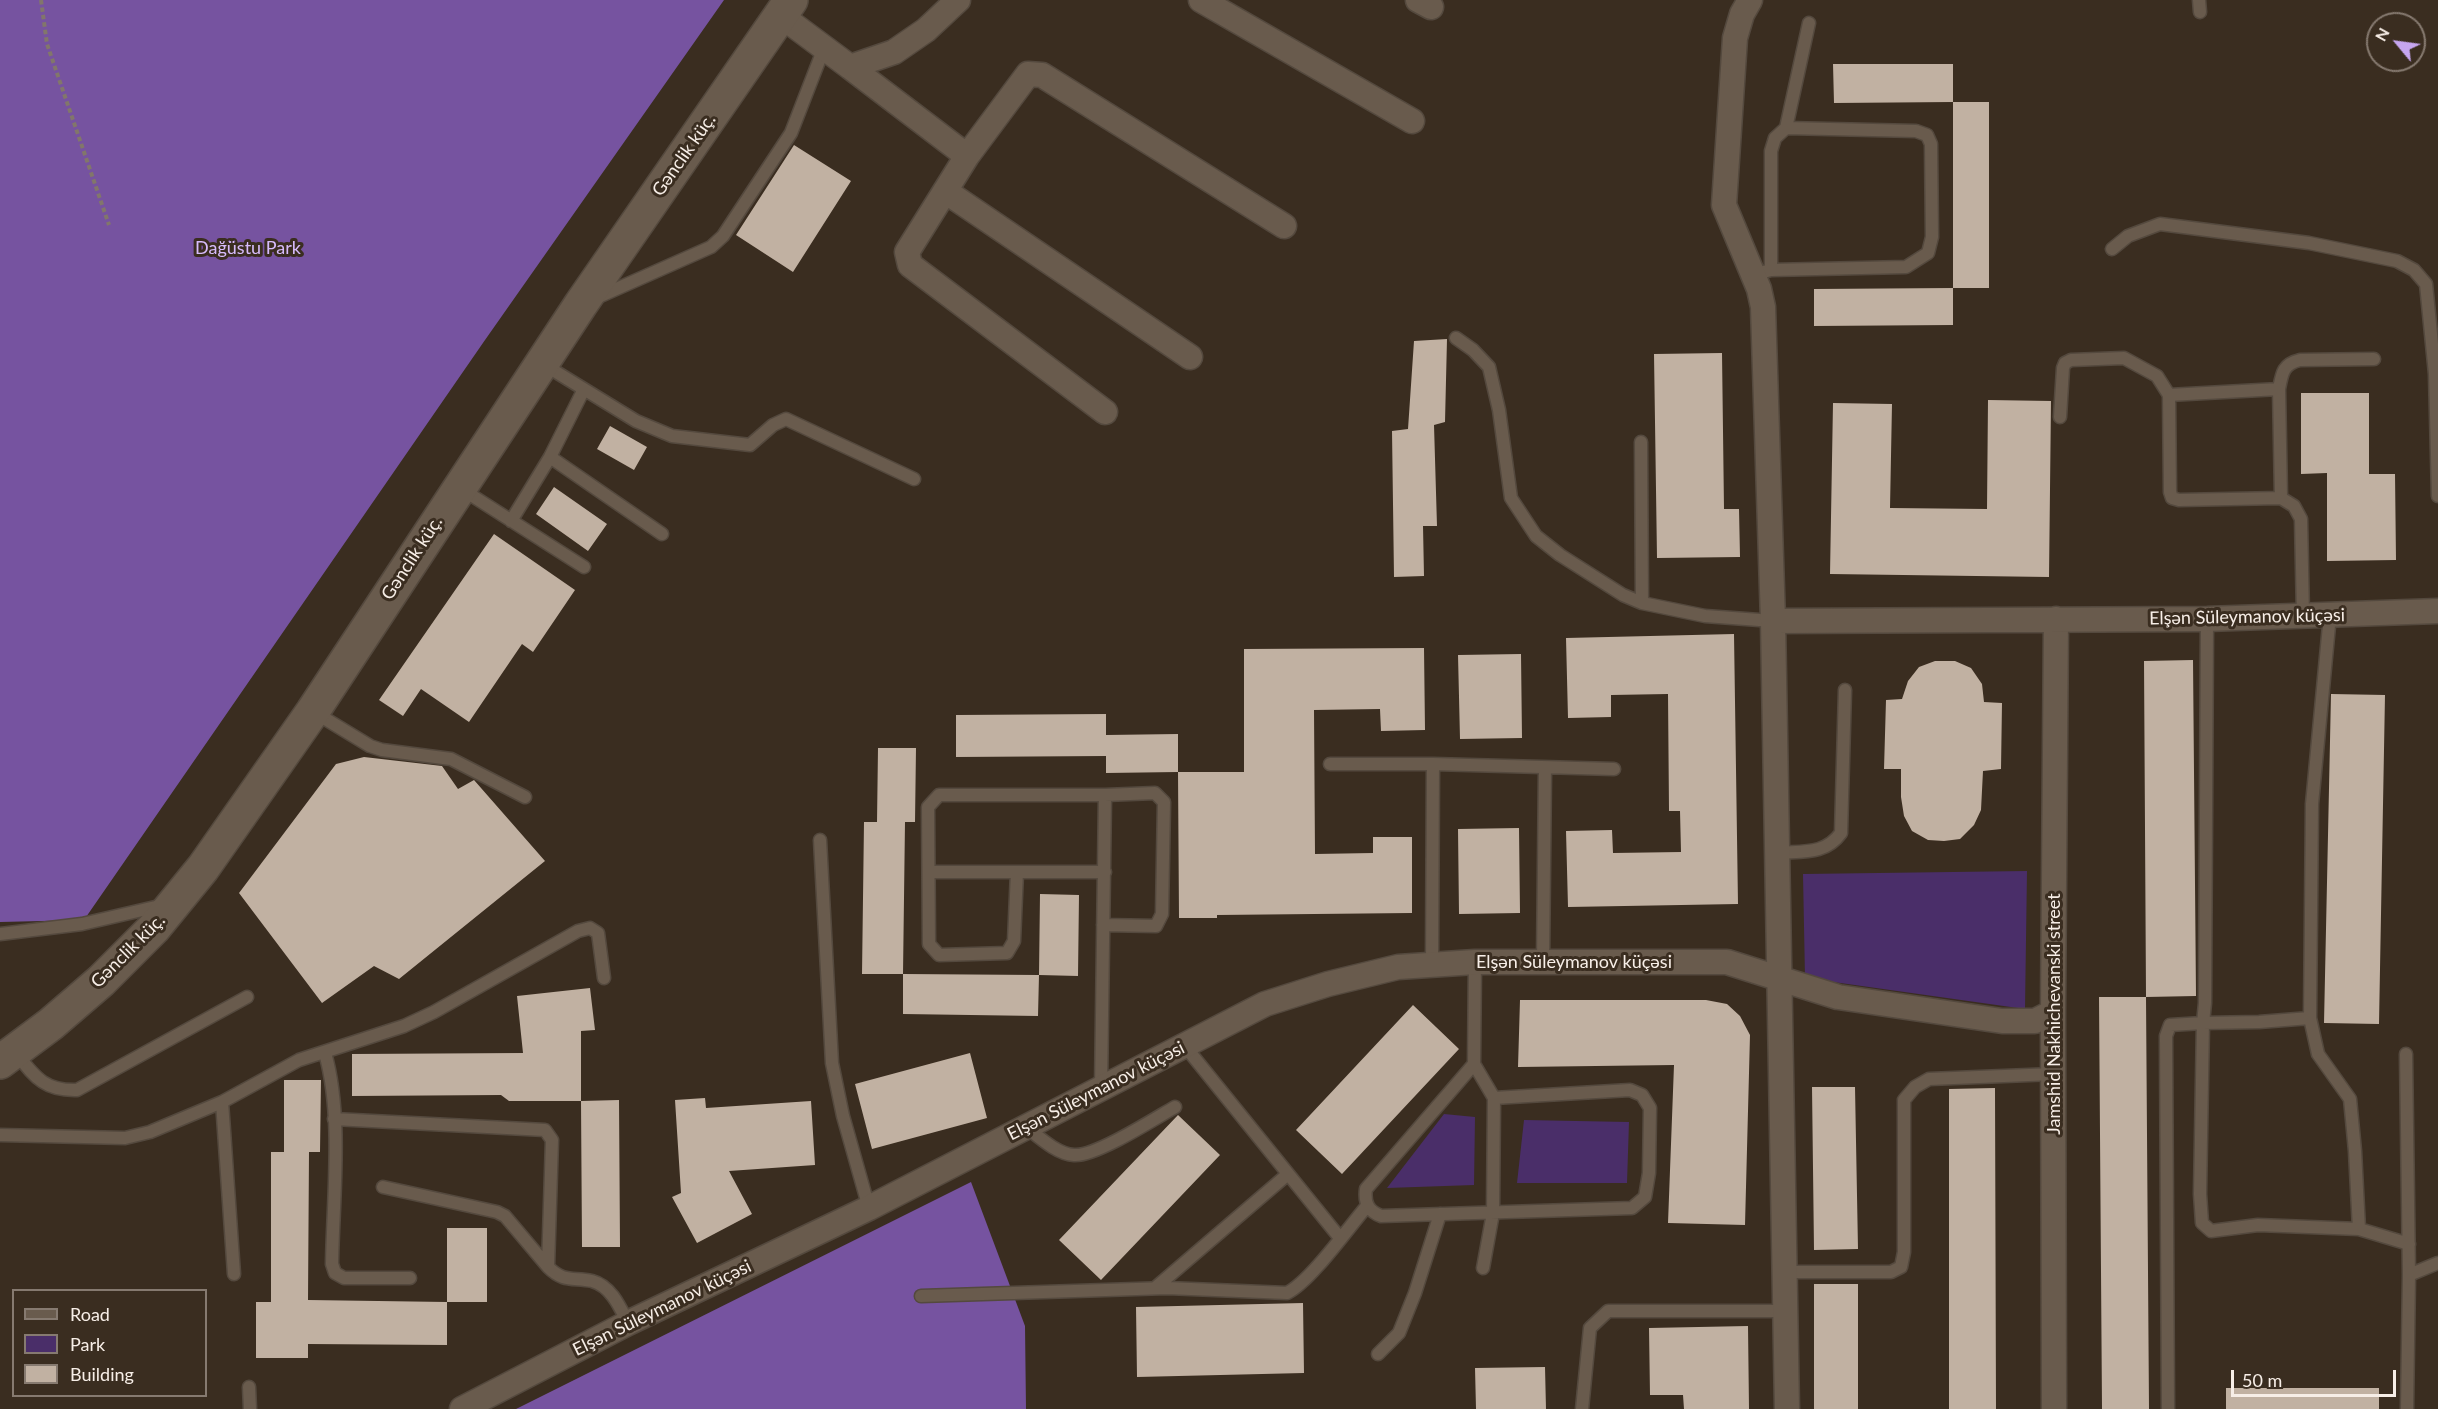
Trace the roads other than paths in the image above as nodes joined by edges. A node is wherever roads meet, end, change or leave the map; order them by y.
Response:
1 (958, 0) edge
2 (1201, 0) edge
3 (1749, 0) edge
4 (785, 8) edge
5 (1809, 23) dead end
6 (824, 48) junction
7 (850, 66) junction
8 (1412, 121) dead end
9 (1786, 128) junction
10 (967, 156) junction
11 (945, 191) junction
12 (1284, 226) dead end
13 (2112, 249) dead end
14 (1762, 273) junction
15 (581, 304) junction
16 (1456, 338) dead end
17 (1190, 357) dead end
18 (2374, 359) dead end
19 (543, 364) junction
20 (2278, 388) junction
21 (584, 389) junction
22 (2169, 395) junction
23 (1105, 412) dead end
24 (2060, 417) dead end
25 (1641, 442) dead end
26 (550, 457) junction
27 (914, 479) dead end
28 (459, 488) junction
29 (2438, 496) edge
30 (2281, 498) junction
31 (511, 521) junction
32 (662, 534) dead end
33 (584, 567) dead end
34 (1642, 603) junction
35 (2438, 611) edge
36 (2330, 615) junction
37 (2303, 616) junction
38 (2055, 619) junction
39 (2207, 619) junction
40 (1773, 621) junction
41 (1845, 690) dead end
42 (312, 711) junction
43 (1330, 764) dead end
44 (1433, 764) junction
45 (1545, 768) junction
46 (1614, 769) dead end
47 (1105, 795) junction
48 (525, 797) dead end
49 (820, 840) dead end
50 (1778, 853) junction
51 (928, 872) junction
52 (1017, 872) junction
53 (1105, 872) junction
54 (174, 903) junction
55 (1104, 925) junction
56 (0, 934) edge
57 (1475, 962) junction
58 (1543, 962) junction
59 (1432, 965) junction
60 (1778, 977) junction
61 (604, 978) dead end
62 (247, 997) dead end
63 (2053, 1012) junction
64 (2310, 1018) junction
65 (2203, 1023) junction
66 (1184, 1045) junction
67 (325, 1053) junction
68 (2406, 1054) dead end
69 (8, 1057) edge
70 (1474, 1064) junction
71 (2054, 1074) junction
72 (1101, 1089) junction
73 (1494, 1098) junction
74 (222, 1102) junction
75 (1175, 1107) dead end
76 (334, 1119) junction
77 (1026, 1127) junction
78 (0, 1135) edge
79 (1288, 1174) junction
80 (383, 1187) dead end
81 (1367, 1206) junction
82 (869, 1208) junction
83 (1493, 1213) junction
84 (1440, 1214) junction
85 (2359, 1229) junction
86 (1340, 1238) junction
87 (2409, 1244) junction
88 (2438, 1263) edge
89 (548, 1266) junction
90 (1483, 1268) dead end
91 (1785, 1272) junction
92 (234, 1274) dead end
93 (2409, 1275) junction
94 (410, 1278) dead end
95 (1155, 1288) junction
96 (921, 1296) dead end
97 (1785, 1311) junction
98 (628, 1323) junction
99 (1378, 1354) dead end
100 (249, 1388) dead end
101 (250, 1409) edge
102 (462, 1409) edge
103 (1582, 1409) edge
104 (1787, 1409) edge
105 (2054, 1409) edge
106 (2168, 1409) edge
107 (2407, 1409) edge

1 - 7 street
2 - 8 street
3 - 14 street
4 - 6 street
4 - 15 main road, Gənclik küç.
5 - 9 lane
6 - 7 street
6 - 15 lane
7 - 10 street
9 - 14 lane
9 - 14 lane
10 - 11 street
10 - 12 street
11 - 17 street
11 - 23 street
13 - 29 lane
14 - 40 street
15 - 19 main road, Gənclik küç.
16 - 34 lane
18 - 20 lane
19 - 21 lane
19 - 28 main road, Gənclik küç.
20 - 22 lane
20 - 30 lane
21 - 26 lane
21 - 27 lane
22 - 24 lane
22 - 30 lane
25 - 34 lane
26 - 31 lane
26 - 32 lane
28 - 31 lane
28 - 42 main road, Gənclik küç.
30 - 37 lane
31 - 33 lane
34 - 40 lane
35 - 36 street, Elşən Süleymanov küçəsi
36 - 37 street, Elşən Süleymanov küçəsi
36 - 64 lane
37 - 39 street, Elşən Süleymanov küçəsi
38 - 39 street, Elşən Süleymanov küçəsi
38 - 40 street, Elşən Süleymanov küçəsi
38 - 63 street, Jamshid Nakhichevanski street
39 - 65 lane
40 - 50 street
41 - 50 lane
42 - 48 lane
42 - 54 main road, Gənclik küç.
43 - 44 lane
44 - 45 lane
44 - 59 lane
45 - 46 lane
45 - 58 lane
47 - 51 lane
47 - 53 lane
47 - 55 lane
49 - 82 lane
50 - 60 street
51 - 52 lane
51 - 52 lane
52 - 53 lane
53 - 55 lane
54 - 56 lane
54 - 69 main road, Gənclik küç.
55 - 72 lane
57 - 58 street, Elşən Süleymanov küçəsi
57 - 59 street, Elşən Süleymanov küçəsi
57 - 70 lane
58 - 60 street, Elşən Süleymanov küçəsi
59 - 66 street, Elşən Süleymanov küçəsi
60 - 63 street, Elşən Süleymanov küçəsi
60 - 91 street
61 - 67 lane
62 - 69 lane
63 - 71 street, Jamshid Nakhichevanski street
64 - 65 lane
64 - 85 lane
65 - 85 lane
65 - 106 lane
66 - 72 street, Elşən Süleymanov küçəsi
66 - 79 lane
67 - 74 lane
67 - 76 lane
68 - 87 lane
70 - 73 lane
70 - 81 lane
71 - 91 lane
71 - 105 street, Jamshid Nakhichevanski street
72 - 77 street, Elşən Süleymanov küçəsi
73 - 83 lane
73 - 83 lane
74 - 78 lane
74 - 92 lane
75 - 77 lane
76 - 89 lane
76 - 94 lane
77 - 82 street, Elşən Süleymanov küçəsi
79 - 86 lane
79 - 95 lane
80 - 89 lane
81 - 84 lane
81 - 86 lane
82 - 98 street, Elşən Süleymanov küçəsi
83 - 84 lane
83 - 90 lane
84 - 99 lane
85 - 87 lane
86 - 95 lane
87 - 93 lane
88 - 93 lane
89 - 98 lane
91 - 97 street
93 - 107 lane
95 - 96 lane
97 - 103 lane
97 - 104 street
98 - 102 street, Elşən Süleymanov küçəsi
100 - 101 lane

